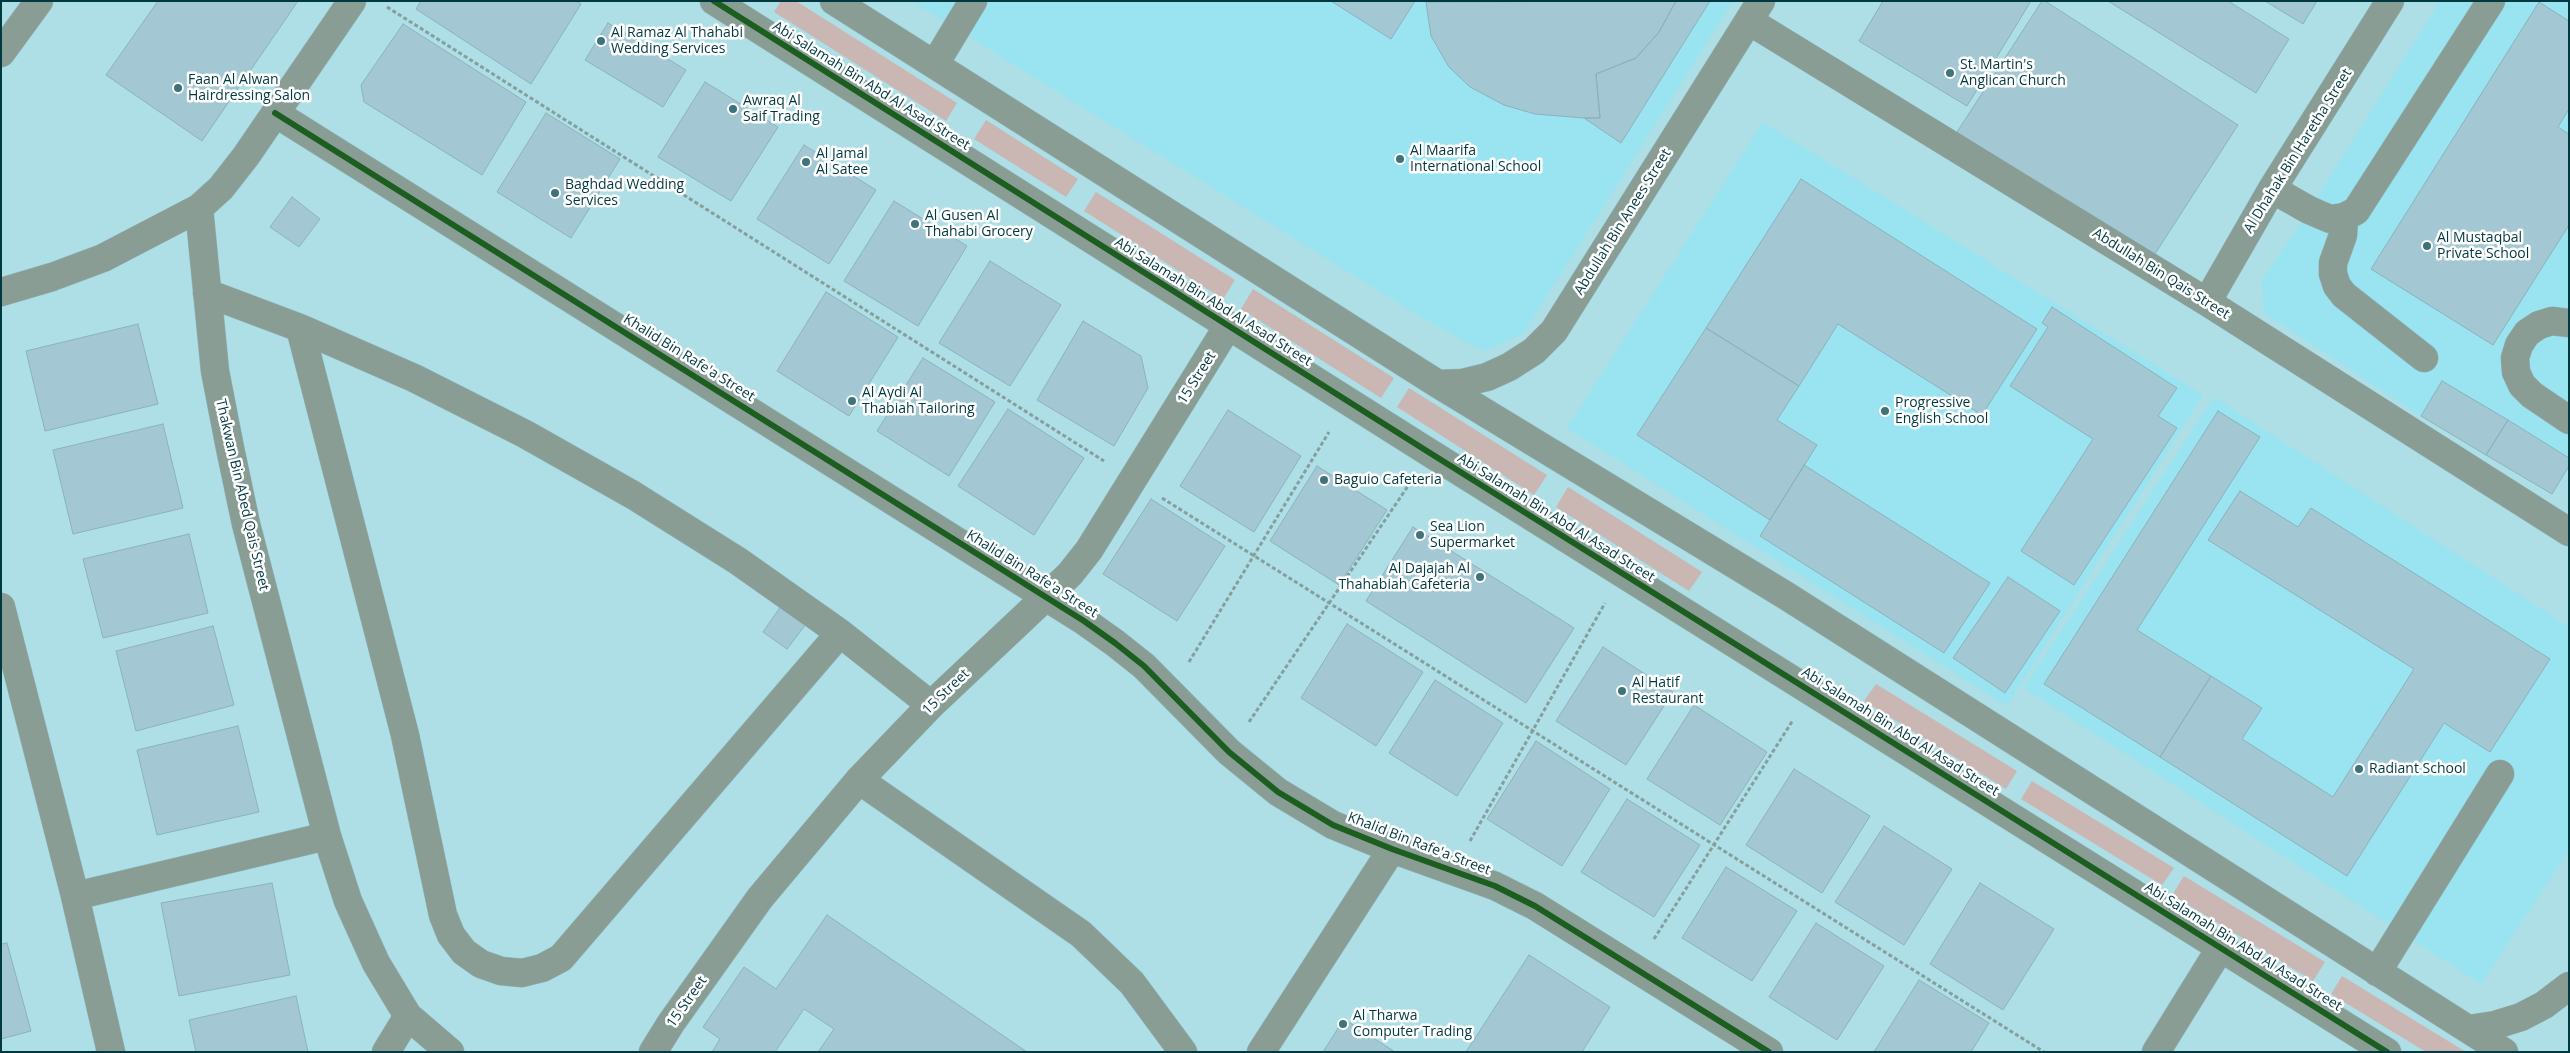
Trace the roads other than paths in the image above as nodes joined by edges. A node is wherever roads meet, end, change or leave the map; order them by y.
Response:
1 (39, 1) edge
2 (352, 1) edge
3 (714, 1) edge
4 (834, 1) edge
5 (953, 1) edge
6 (973, 1) edge
7 (2390, 1) edge
8 (2491, 1) edge
9 (1755, 11) edge
10 (1, 52) edge
11 (928, 60) junction
12 (275, 113) junction
13 (2272, 189) junction
14 (199, 208) junction
15 (2344, 217) junction
16 (1, 292) edge
17 (207, 293) junction
18 (2207, 302) junction
19 (2569, 323) edge
20 (1228, 326) junction
21 (300, 328) junction
22 (2424, 358) dead end
23 (1438, 384) junction
24 (2569, 420) edge
25 (2569, 532) edge
26 (1047, 598) junction
27 (1, 607) edge
28 (840, 633) junction
29 (932, 705) junction
30 (2500, 774) dead end
31 (859, 780) junction
32 (327, 836) junction
33 (1392, 849) junction
34 (75, 896) junction
35 (2221, 947) junction
36 (2378, 972) junction
37 (2569, 986) edge
38 (408, 1016) junction
39 (2469, 1029) junction
40 (111, 1052) edge
41 (386, 1052) edge
42 (450, 1052) edge
43 (653, 1052) edge
44 (1183, 1052) edge
45 (1261, 1052) edge
46 (1769, 1052) edge
47 (2156, 1052) edge
48 (2387, 1052) edge
49 (2504, 1052) edge

1 - 10 street
2 - 12 street
3 - 20 street, Abi Salamah Bin Abd Al Asad Street
4 - 11 street
5 - 11 street
6 - 11 street
7 - 13 street, Al Dhahak Bin Haretha Street
8 - 15 street
9 - 18 street, Abdullah Bin Qais Street
9 - 23 street, Abdullah Bin Anees Street
11 - 23 street
12 - 14 street
12 - 26 street, Khalid Bin Rafe'a Street
13 - 15 street
13 - 18 street, Al Dhahak Bin Haretha Street
14 - 16 street
14 - 17 street, Thakwan Bin Abed Qais Street
15 - 22 street
17 - 21 street
17 - 32 street, Thakwan Bin Abed Qais Street
18 - 25 street, Abdullah Bin Qais Street
19 - 24 street
20 - 26 street, 15 Street
20 - 35 street, Abi Salamah Bin Abd Al Asad Street
21 - 28 street
21 - 28 street
23 - 36 street
26 - 29 street, 15 Street
26 - 33 street, Khalid Bin Rafe'a Street
27 - 34 street
28 - 29 street
29 - 31 street, 15 Street
30 - 36 street
31 - 43 street, 15 Street
31 - 44 street
32 - 34 street
32 - 38 street, Thakwan Bin Abed Qais Street
33 - 45 street
33 - 46 street, Khalid Bin Rafe'a Street
34 - 40 street
35 - 47 street
35 - 48 street, Abi Salamah Bin Abd Al Asad Street
36 - 39 street
37 - 39 street
38 - 41 street
38 - 42 street, Thakwan Bin Abed Qais Street
39 - 49 street

